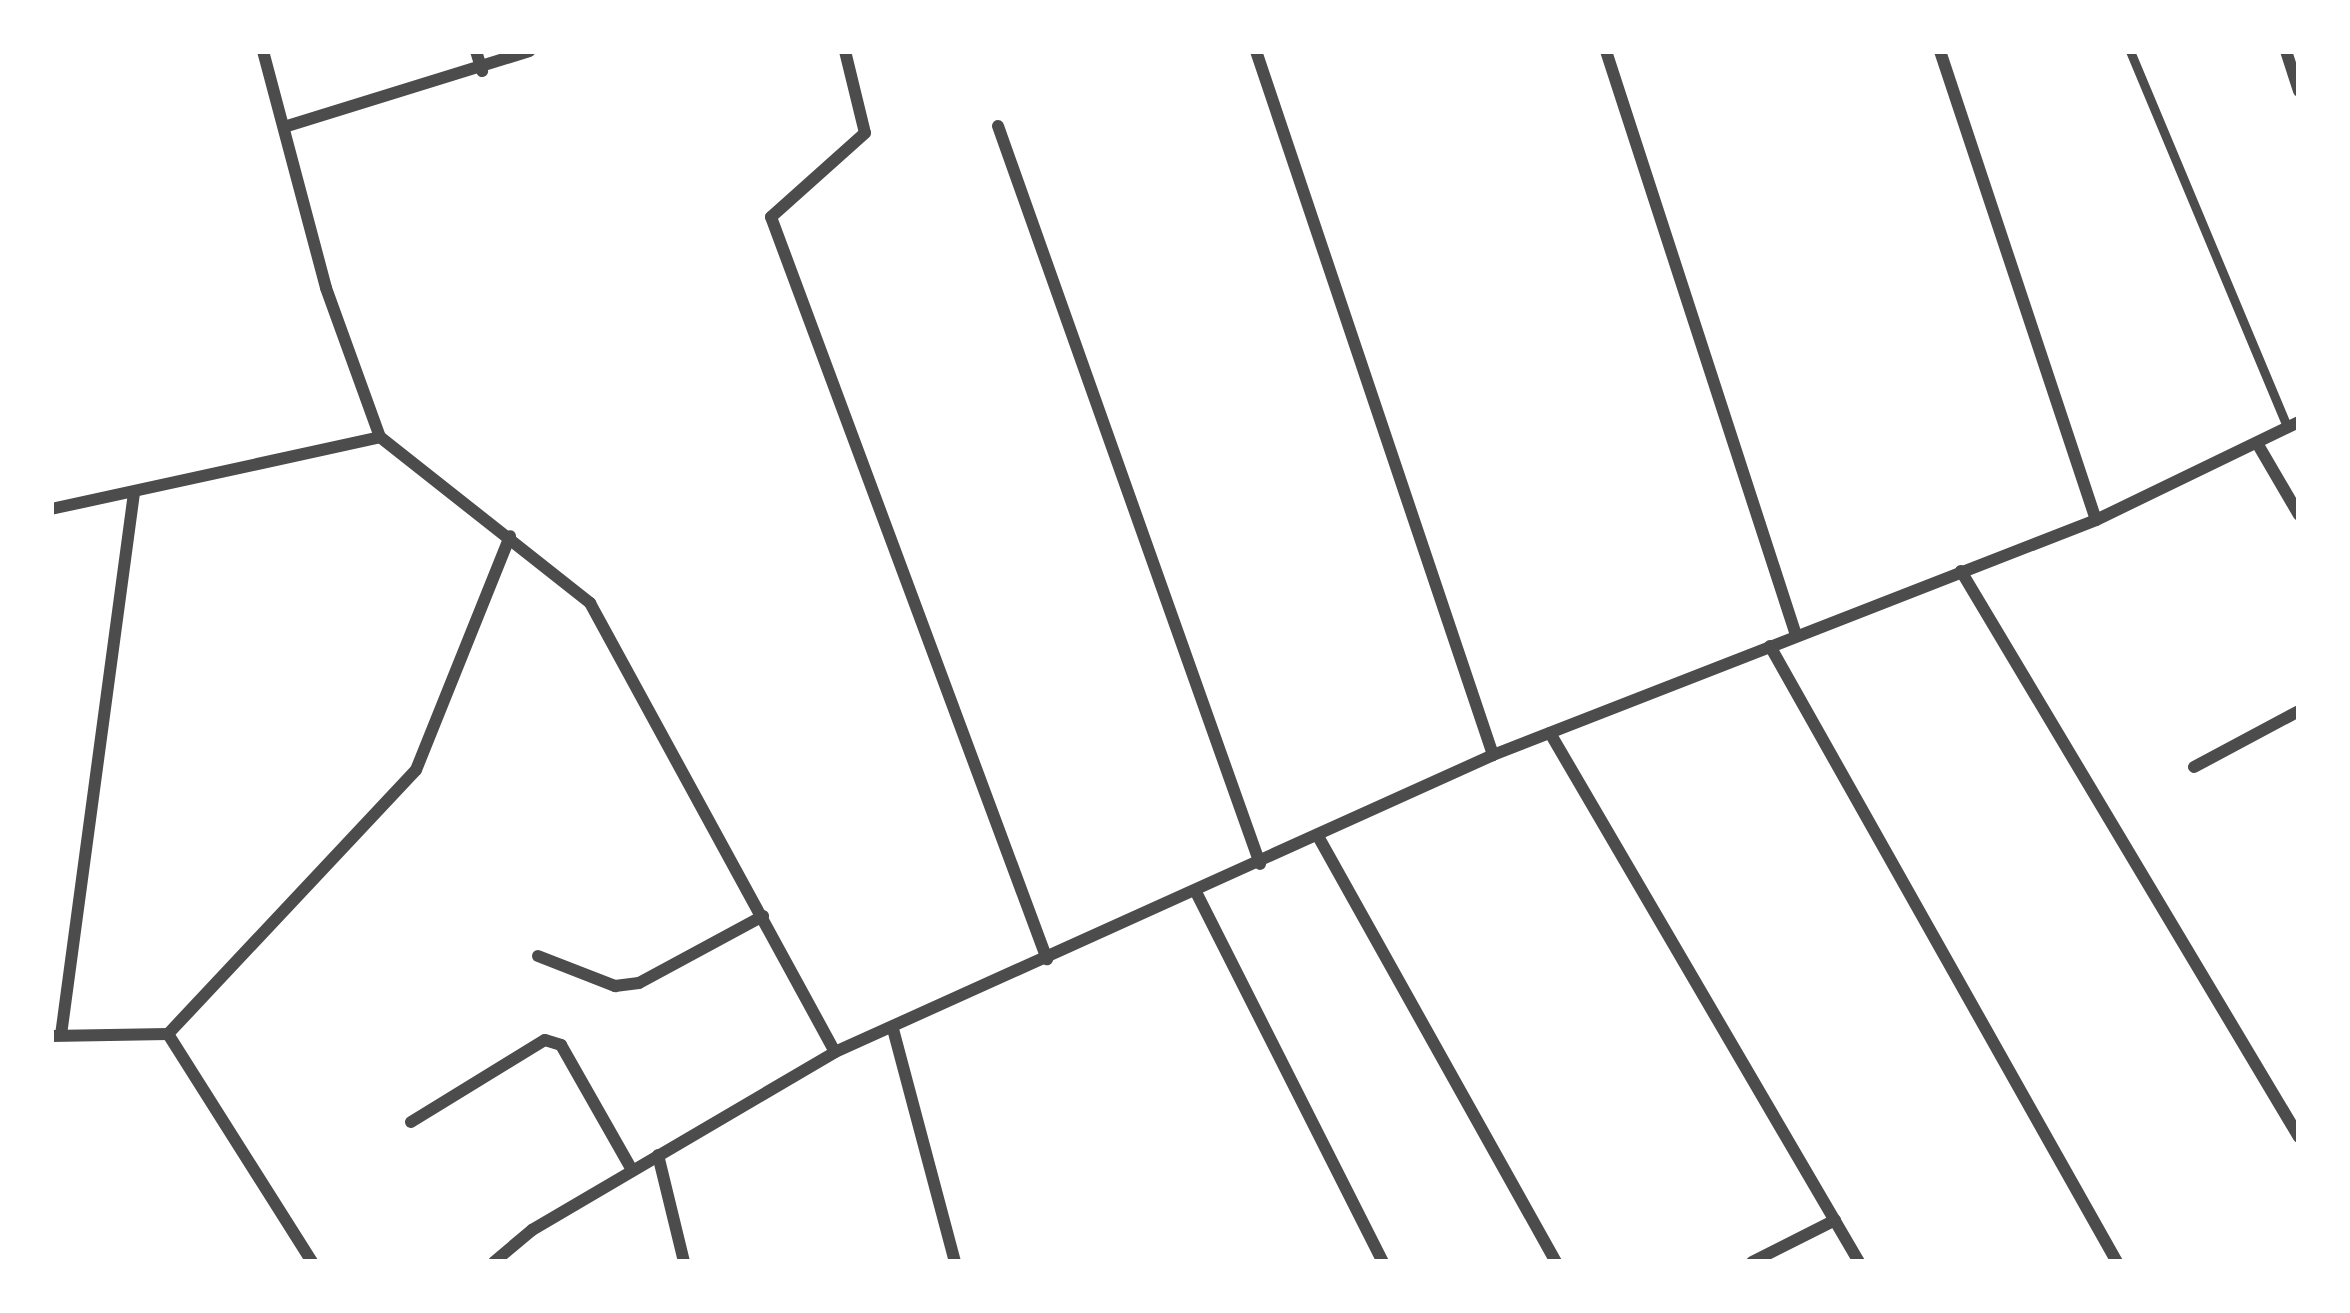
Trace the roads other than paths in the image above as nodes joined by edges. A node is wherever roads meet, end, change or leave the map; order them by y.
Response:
1 (263, 51) edge
2 (476, 51) edge
3 (529, 51) edge
4 (845, 51) edge
5 (1256, 51) edge
6 (1606, 51) edge
7 (1940, 51) edge
8 (2130, 51) edge
9 (2286, 51) edge
10 (482, 71) junction
11 (2299, 91) edge
12 (998, 126) dead end
13 (284, 127) junction
14 (2293, 425) edge
15 (380, 436) junction
16 (2257, 443) junction
17 (134, 493) junction
18 (51, 508) edge
19 (2299, 515) edge
20 (2096, 520) junction
21 (510, 536) junction
22 (1961, 571) junction
23 (1796, 635) junction
24 (1770, 646) junction
25 (2299, 711) edge
26 (1550, 733) junction
27 (1493, 755) junction
28 (2194, 767) dead end
29 (1319, 838) junction
30 (1260, 864) junction
31 (1197, 894) junction
32 (764, 916) junction
33 (538, 956) dead end
34 (1047, 959) junction
35 (892, 1029) junction
36 (168, 1034) junction
37 (56, 1035) edge
38 (835, 1052) junction
39 (411, 1122) dead end
40 (2299, 1137) edge
41 (658, 1155) junction
42 (632, 1171) junction
43 (1834, 1220) junction
44 (312, 1262) edge
45 (494, 1262) edge
46 (684, 1262) edge
47 (955, 1262) edge
48 (1382, 1262) edge
49 (1556, 1262) edge
50 (1752, 1262) edge
51 (1859, 1262) edge
52 (2117, 1262) edge

1 - 13 street
2 - 10 street
3 - 10 street
4 - 34 street
5 - 27 street
6 - 23 street
7 - 20 street
8 - 14 lane
9 - 11 street
10 - 13 street
12 - 30 street
13 - 15 street
14 - 16 street
15 - 17 street
15 - 21 street
16 - 19 street
16 - 20 street
17 - 18 street
17 - 37 street
20 - 22 street
21 - 32 street
21 - 36 street
22 - 23 street
22 - 40 street
23 - 24 street
24 - 26 street
24 - 52 street
25 - 28 street
26 - 27 street
26 - 43 street
27 - 29 street
29 - 30 street
29 - 49 street
30 - 31 street
31 - 34 street
31 - 48 street
32 - 33 street
32 - 38 street
34 - 35 street
35 - 38 street
35 - 47 street
36 - 37 street
36 - 44 street
38 - 41 street
39 - 42 street
41 - 42 street
41 - 46 street
42 - 45 street
43 - 50 street
43 - 51 street

